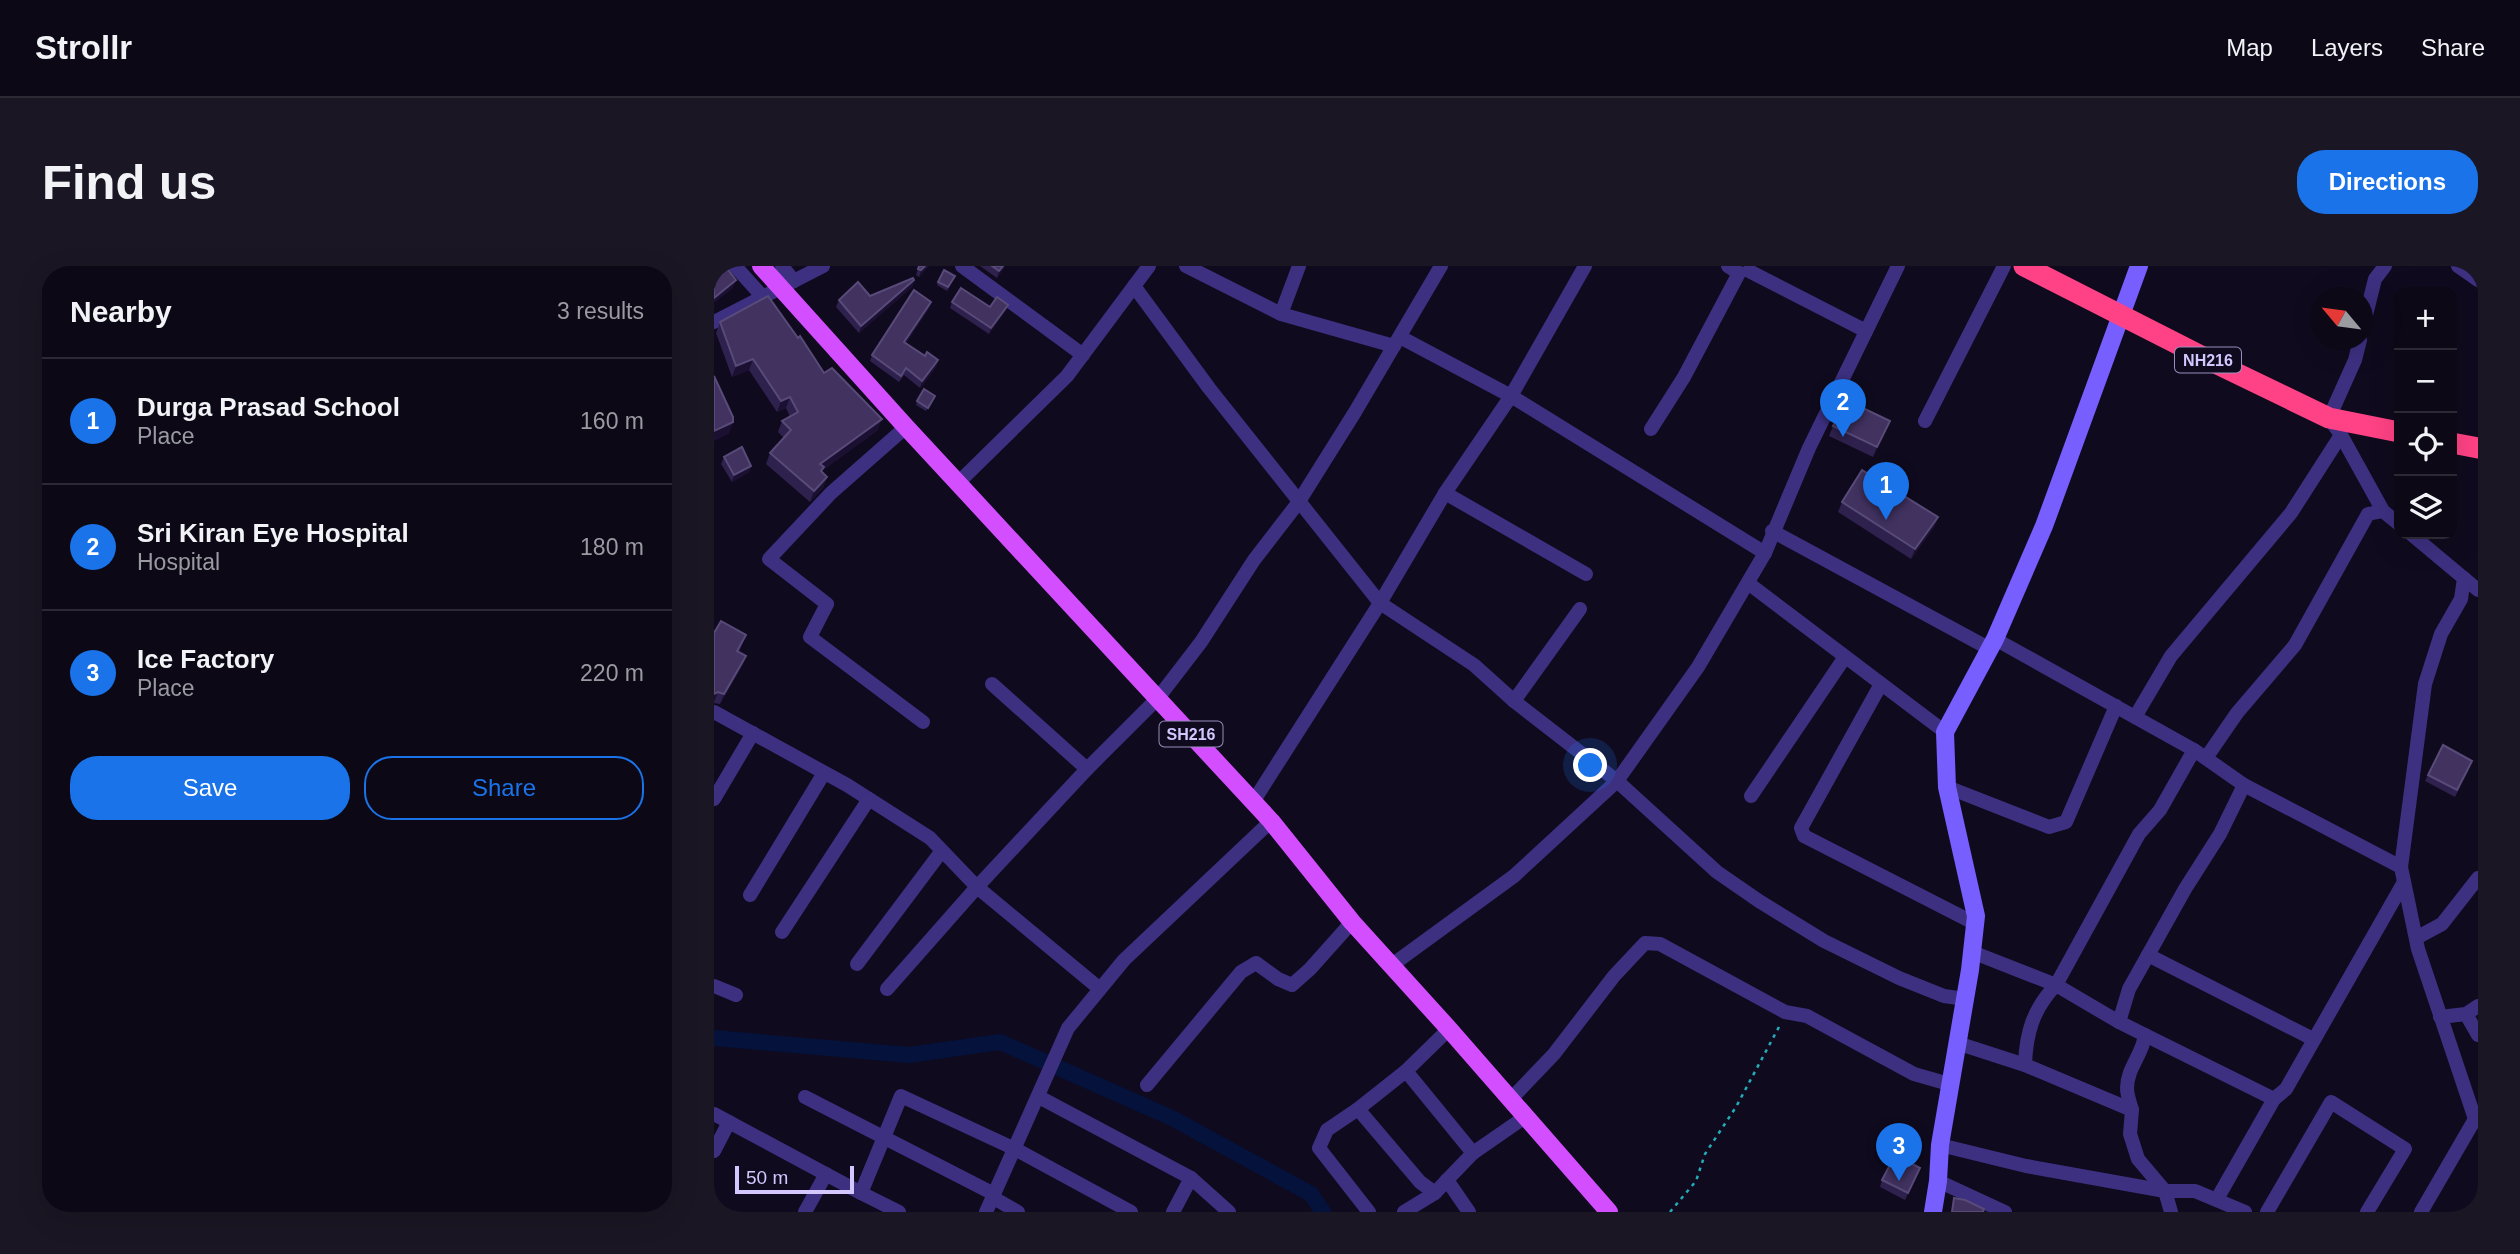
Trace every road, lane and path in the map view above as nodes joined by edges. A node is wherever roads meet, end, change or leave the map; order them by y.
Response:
1 (735, 266) edge
2 (761, 266) edge
3 (782, 266) edge
4 (824, 266) edge
5 (962, 266) edge
6 (1186, 266) edge
7 (1299, 266) edge
8 (1441, 266) edge
9 (1585, 266) edge
10 (1728, 266) edge
11 (1898, 266) edge
12 (2004, 266) edge
13 (2024, 266) edge
14 (2139, 266) edge
15 (2385, 266) edge
16 (2458, 266) edge
17 (1142, 268) edge
18 (1749, 271) dead end
19 (2478, 279) edge
20 (787, 284) junction
21 (1134, 286) junction
22 (2373, 287) edge
23 (762, 296) junction
24 (1281, 314) junction
25 (2120, 315) junction
26 (714, 322) edge
27 (1866, 331) junction
28 (1397, 342) junction
29 (2357, 350) edge
30 (1083, 355) junction
31 (1511, 396) junction
32 (1925, 421) dead end
33 (906, 427) junction
34 (2335, 427) junction
35 (1651, 429) dead end
36 (2394, 432) edge
37 (2457, 444) edge
38 (2478, 448) edge
39 (959, 482) junction
40 (1444, 493) junction
41 (1298, 503) junction
42 (2383, 511) junction
43 (2394, 520) edge
44 (1772, 531) junction
45 (2417, 539) edge
46 (1765, 553) junction
47 (1586, 574) dead end
48 (2464, 578) junction
49 (1748, 583) junction
50 (2478, 590) edge
51 (1380, 603) junction
52 (1580, 609) dead end
53 (1992, 644) junction
54 (1845, 657) junction
55 (992, 684) dead end
56 (1881, 684) junction
57 (1158, 698) junction
58 (1514, 702) junction
59 (2116, 706) junction
60 (714, 712) edge
61 (2135, 717) junction
62 (923, 722) dead end
63 (1945, 732) junction
64 (753, 733) junction
65 (2200, 754) junction
66 (1087, 769) junction
67 (824, 773) junction
68 (1618, 781) junction
69 (2244, 786) junction
70 (1947, 787) junction
71 (1751, 796) dead end
72 (714, 799) edge
73 (869, 799) junction
74 (1253, 802) junction
75 (1271, 821) junction
76 (941, 852) junction
77 (2401, 867) junction
78 (2478, 878) edge
79 (2404, 882) junction
80 (977, 887) junction
81 (750, 895) dead end
82 (1352, 922) junction
83 (1976, 925) junction
84 (782, 932) dead end
85 (2416, 938) junction
86 (1972, 952) junction
87 (2148, 955) junction
88 (857, 964) dead end
89 (1392, 965) junction
90 (2056, 985) junction
91 (714, 986) edge
92 (887, 989) dead end
93 (1100, 989) junction
94 (736, 995) dead end
95 (1965, 999) junction
96 (2472, 1010) edge
97 (1785, 1013) junction
98 (2440, 1017) junction
99 (2119, 1022) junction
100 (1449, 1029) junction
101 (2145, 1035) junction
102 (2478, 1035) edge
103 (2313, 1039) junction
104 (1956, 1043) junction
105 (2025, 1065) junction
106 (1406, 1070) junction
107 (1951, 1082) junction
108 (1147, 1085) dead end
109 (805, 1097) dead end
110 (1038, 1097) junction
111 (2274, 1098) junction
112 (1510, 1100) junction
113 (1359, 1109) junction
114 (2132, 1110) junction
115 (714, 1114) edge
116 (1525, 1117) junction
117 (2476, 1120) edge
118 (729, 1122) junction
119 (885, 1139) junction
120 (1940, 1145) junction
121 (1015, 1149) junction
122 (714, 1151) edge
123 (1473, 1153) junction
124 (825, 1174) junction
125 (1191, 1178) junction
126 (1447, 1181) junction
127 (1938, 1181) junction
128 (2165, 1191) junction
129 (861, 1193) junction
130 (1435, 1193) junction
131 (993, 1196) junction
132 (2217, 1199) junction
133 (1605, 1211) edge
134 (805, 1212) edge
135 (899, 1212) edge
136 (986, 1212) edge
137 (1018, 1212) edge
138 (1131, 1212) edge
139 (1173, 1212) edge
140 (1229, 1212) edge
141 (1369, 1212) edge
142 (1404, 1212) edge
143 (1469, 1212) edge
144 (1670, 1212) edge
145 (1933, 1212) edge
146 (2005, 1212) edge
147 (2171, 1212) edge
148 (2245, 1212) edge
149 (2267, 1212) edge
150 (2367, 1212) edge
151 (2421, 1212) edge

1 - 23 street
2 - 20 main road, SH216
3 - 20 street
4 - 20 street
5 - 30 street
6 - 24 street
7 - 24 street
8 - 28 street
9 - 31 street
10 - 35 street
11 - 27 street
12 - 32 street
13 - 25 highway, NH216
14 - 25 street
15 - 22 street
16 - 19 street
17 - 21 street
18 - 27 street
20 - 23 street
20 - 33 main road, SH216
21 - 30 street
21 - 41 street
23 - 26 street
24 - 28 street
25 - 34 highway, NH216
25 - 53 street
27 - 44 street
28 - 31 street
28 - 41 street
29 - 34 street
30 - 39 street
31 - 40 street
31 - 46 street
33 - 39 main road, SH216
33 - 62 street
34 - 36 highway, NH216
34 - 42 street
34 - 61 street
37 - 38 highway
39 - 57 main road, SH216
40 - 47 street
40 - 51 street
41 - 51 street
41 - 57 street
42 - 43 street
42 - 65 street
44 - 46 street
44 - 53 street
45 - 48 street
46 - 49 street
48 - 50 street
48 - 77 street
49 - 54 street
49 - 68 street
51 - 58 street
51 - 74 street
52 - 58 street
53 - 59 street
53 - 63 street
54 - 56 street
54 - 71 street
55 - 66 street
56 - 63 street
56 - 83 street
57 - 66 street
57 - 74 main road, SH216
58 - 68 street
59 - 61 street
59 - 70 street
60 - 64 street
61 - 65 street
63 - 70 street
64 - 67 street
64 - 72 street
65 - 69 street
65 - 90 street
66 - 80 street
67 - 73 street
67 - 81 street
68 - 89 street
68 - 95 street
69 - 77 street
69 - 87 street
70 - 83 street
73 - 76 street
73 - 84 street
74 - 75 main road, SH216
75 - 82 main road, SH216
75 - 93 street
76 - 80 street
76 - 88 street
77 - 79 street
78 - 85 street
79 - 85 street
79 - 103 street
80 - 92 street
80 - 93 street
82 - 89 main road, SH216
82 - 108 street
83 - 86 street
85 - 98 street
86 - 90 street
86 - 95 street
87 - 99 street
87 - 103 street
89 - 100 main road, SH216
90 - 99 street
90 - 105 street
91 - 94 street
93 - 110 street
95 - 104 street
96 - 98 street
96 - 102 street
97 - 107 street
97 - 112 street
97 - 144 path
98 - 117 street
99 - 101 street
100 - 106 street
100 - 112 main road, SH216
101 - 111 street
101 - 114 street
103 - 111 street
104 - 105 street
104 - 107 street
105 - 114 street
106 - 113 street
106 - 123 street
107 - 120 street
109 - 119 street
110 - 121 street
110 - 125 street
111 - 132 street
112 - 116 main road, SH216
113 - 130 street
113 - 141 street
114 - 128 street
115 - 118 street
116 - 123 street
116 - 133 main road, SH216
117 - 151 street
118 - 122 street
118 - 124 street
119 - 121 street
119 - 129 street
119 - 131 street
120 - 127 street
120 - 128 street
121 - 131 street
121 - 138 street
123 - 126 street
124 - 129 street
124 - 134 street
125 - 139 street
125 - 140 street
126 - 130 street
126 - 143 street
127 - 145 street
127 - 146 street
128 - 132 street
128 - 147 street
129 - 135 street
130 - 142 street
131 - 136 street
131 - 137 street
132 - 148 street
149 - 150 street

